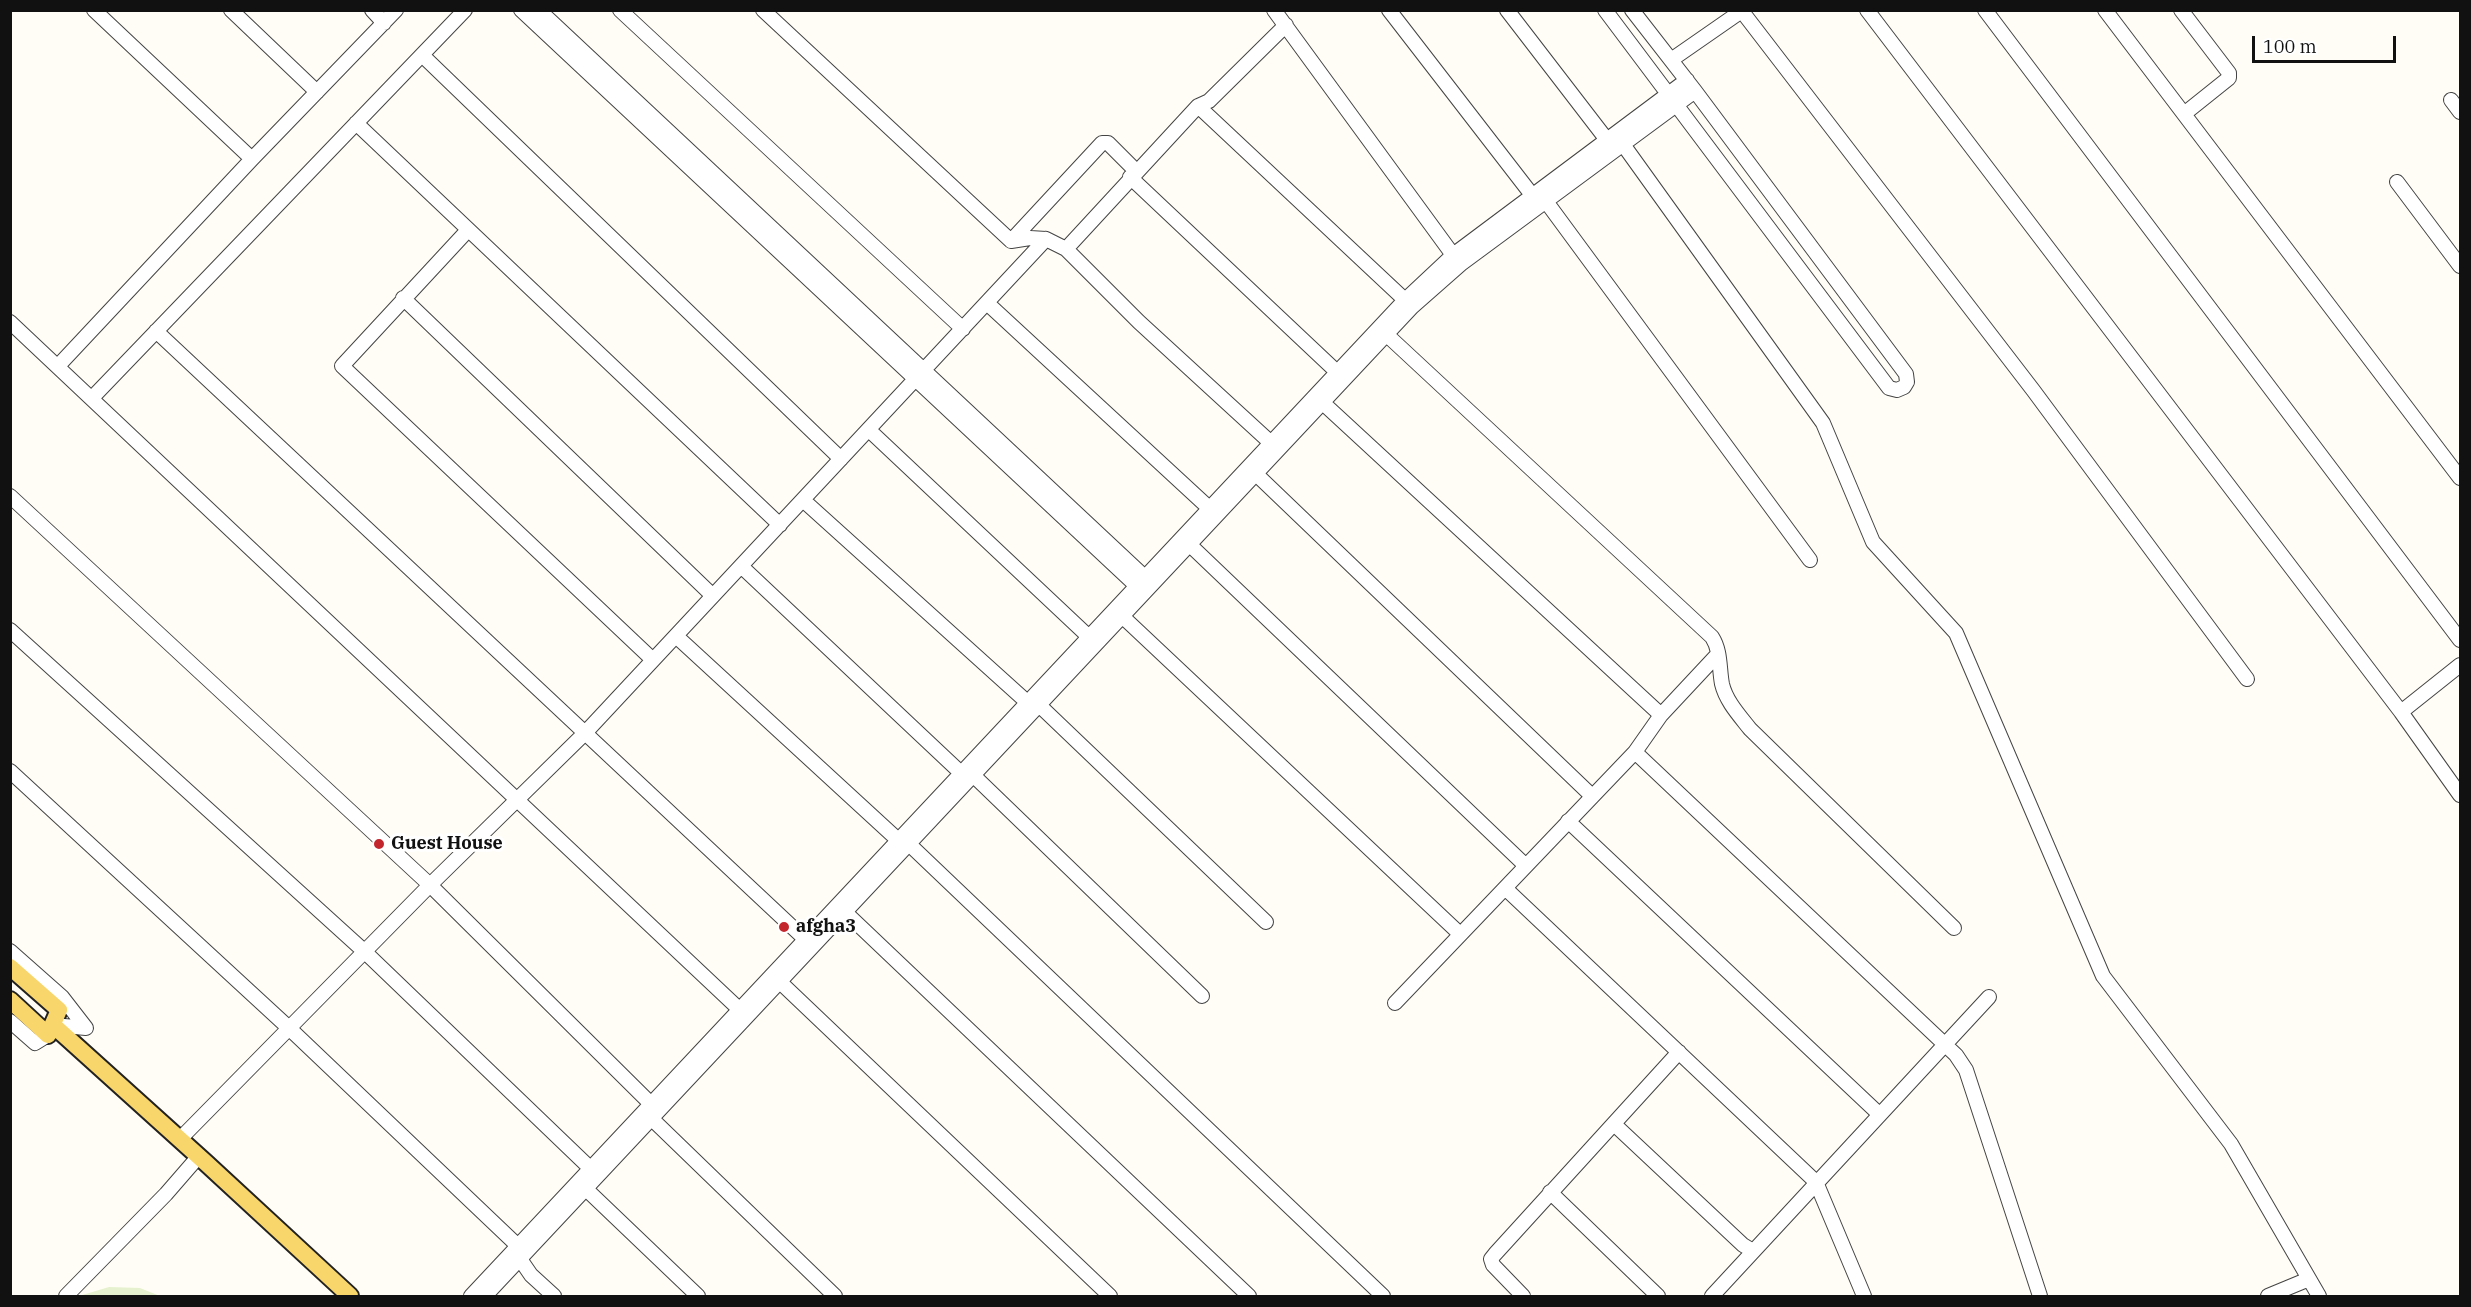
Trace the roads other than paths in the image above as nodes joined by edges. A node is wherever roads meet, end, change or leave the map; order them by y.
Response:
1 (94, 10) edge
2 (231, 10) edge
3 (372, 10) edge
4 (396, 10) edge
5 (465, 10) edge
6 (521, 10) edge
7 (538, 10) edge
8 (620, 10) edge
9 (763, 10) edge
10 (1274, 10) edge
11 (1389, 10) edge
12 (1507, 10) edge
13 (1605, 10) edge
14 (1632, 10) edge
15 (1867, 10) edge
16 (1985, 10) edge
17 (2105, 10) edge
18 (2181, 10) edge
19 (1742, 11) edge
20 (384, 23) junction
21 (1286, 25) junction
22 (422, 55) junction
23 (1671, 60) junction
24 (1691, 85) junction
25 (317, 92) junction
26 (1673, 99) junction
27 (2451, 100) dead end
28 (1198, 106) junction
29 (2460, 112) edge
30 (2184, 114) junction
31 (356, 123) junction
32 (1607, 140) junction
33 (1622, 143) junction
34 (252, 159) junction
35 (1133, 174) junction
36 (2397, 182) dead end
37 (1532, 195) junction
38 (1545, 200) junction
39 (468, 230) junction
40 (1046, 239) junction
41 (1011, 241) junction
42 (1066, 249) junction
43 (1453, 255) junction
44 (2460, 266) edge
45 (1443, 273) junction
46 (404, 298) junction
47 (1405, 300) junction
48 (987, 303) junction
49 (10, 322) edge
50 (963, 329) junction
51 (156, 332) junction
52 (1387, 335) junction
53 (58, 366) junction
54 (1337, 372) junction
55 (920, 375) junction
56 (92, 398) junction
57 (1323, 403) junction
58 (869, 430) junction
59 (1271, 442) junction
60 (841, 459) junction
61 (1256, 474) junction
62 (2460, 478) edge
63 (10, 496) edge
64 (803, 500) junction
65 (1209, 508) junction
66 (780, 525) junction
67 (1190, 544) junction
68 (1810, 560) dead end
69 (741, 566) junction
70 (1144, 585) junction
71 (713, 596) junction
72 (1123, 617) junction
73 (10, 630) edge
74 (676, 636) junction
75 (1088, 636) junction
76 (2460, 640) edge
77 (1718, 654) junction
78 (653, 660) junction
79 (2460, 665) edge
80 (2247, 680) dead end
81 (1033, 704) junction
82 (2401, 712) junction
83 (1661, 715) junction
84 (585, 733) junction
85 (1635, 752) junction
86 (10, 771) edge
87 (968, 775) junction
88 (2460, 795) edge
89 (1592, 796) junction
90 (519, 800) junction
91 (1568, 821) junction
92 (904, 842) junction
93 (1526, 866) junction
94 (430, 885) junction
95 (1504, 888) junction
96 (846, 913) junction
97 (1266, 922) dead end
98 (1954, 928) dead end
99 (1460, 934) junction
100 (805, 939) junction
101 (10, 951) edge
102 (365, 952) junction
103 (10, 967) edge
104 (780, 982) junction
105 (1202, 996) dead end
106 (1989, 997) dead end
107 (10, 1000) edge
108 (1395, 1003) dead end
109 (739, 1009) junction
110 (10, 1022) edge
111 (290, 1029) junction
112 (50, 1030) junction
113 (1944, 1044) junction
114 (713, 1046) junction
115 (1679, 1052) junction
116 (651, 1104) junction
117 (1879, 1114) junction
118 (652, 1119) junction
119 (1615, 1125) junction
120 (180, 1139) junction
121 (199, 1156) junction
122 (591, 1169) junction
123 (1816, 1182) junction
124 (586, 1189) junction
125 (1550, 1192) junction
126 (1753, 1251) junction
127 (519, 1252) junction
128 (2309, 1280) junction
129 (66, 1296) edge
130 (350, 1296) edge
131 (471, 1296) edge
132 (485, 1296) edge
133 (554, 1296) edge
134 (698, 1296) edge
135 (835, 1296) edge
136 (1110, 1296) edge
137 (1250, 1296) edge
138 (1383, 1296) edge
139 (1523, 1296) edge
140 (1658, 1296) edge
141 (1712, 1296) edge
142 (1864, 1296) edge
143 (2040, 1296) edge
144 (2268, 1296) edge
145 (2319, 1296) edge

1 - 34 street
2 - 25 street
3 - 20 street
4 - 20 street
5 - 22 street
6 - 55 street
7 - 55 street
8 - 50 street
9 - 41 street
10 - 21 street
11 - 37 street
12 - 32 street
13 - 26 street
14 - 23 street
15 - 82 street
16 - 76 street
17 - 30 street
18 - 30 street
19 - 23 street
19 - 80 street
20 - 25 street
21 - 28 street
21 - 43 street
22 - 31 street
22 - 60 street
23 - 24 street
24 - 26 street
24 - 26 street
25 - 34 street
26 - 32 street
26 - 33 street
27 - 29 street
28 - 35 street
28 - 47 street
30 - 62 street
31 - 39 street
31 - 51 street
32 - 37 street
33 - 38 street
33 - 128 street
34 - 53 street
35 - 41 street
35 - 42 street
35 - 54 street
36 - 44 street
37 - 43 street
38 - 45 street
38 - 68 street
39 - 46 street
39 - 66 street
40 - 41 street
40 - 42 street
40 - 48 street
42 - 59 street
43 - 45 street
45 - 47 street
45 - 52 street
46 - 71 street
46 - 78 street
47 - 54 street
48 - 50 street
48 - 65 street
49 - 53 street
50 - 55 street
51 - 56 street
51 - 84 street
52 - 57 street
52 - 77 street
53 - 56 street
54 - 59 street
55 - 58 street
55 - 70 street
56 - 90 street
57 - 61 street
57 - 83 street
58 - 60 street
58 - 75 street
59 - 65 street
60 - 64 street
61 - 67 street
61 - 89 street
63 - 94 street
64 - 66 street
64 - 81 street
65 - 70 street
66 - 69 street
67 - 70 street
67 - 93 street
69 - 71 street
69 - 87 street
70 - 72 street
70 - 75 street
71 - 74 street
72 - 81 street
72 - 99 street
73 - 102 street
74 - 78 street
74 - 92 street
75 - 81 street
77 - 83 street
77 - 98 street
78 - 84 street
79 - 82 street
81 - 87 street
81 - 97 street
82 - 88 street
83 - 85 street
84 - 90 street
84 - 100 street
85 - 89 street
85 - 113 street
86 - 111 street
87 - 92 street
87 - 105 street
89 - 91 street
90 - 94 street
90 - 109 street
91 - 93 street
91 - 117 street
92 - 96 street
92 - 100 street
92 - 138 street
93 - 95 street
94 - 102 street
94 - 116 street
95 - 99 street
95 - 115 street
96 - 104 street
96 - 137 street
99 - 108 street
100 - 109 street
101 - 112 street
102 - 111 street
102 - 122 street
103 - 112 main road
104 - 114 street
104 - 136 street
106 - 113 street
107 - 112 main road
109 - 114 street
110 - 112 street
111 - 120 street
111 - 127 street
112 - 120 main road
113 - 117 street
113 - 143 street
114 - 116 street
114 - 118 street
115 - 119 street
115 - 123 street
116 - 122 street
117 - 123 street
118 - 124 street
118 - 135 street
119 - 125 street
119 - 126 street
120 - 121 main road
121 - 129 street
121 - 130 main road
122 - 127 street
123 - 126 street
123 - 142 street
124 - 127 street
124 - 134 street
125 - 139 street
125 - 140 street
126 - 141 street
127 - 131 street
127 - 132 street
127 - 133 street
128 - 144 street
128 - 145 street

